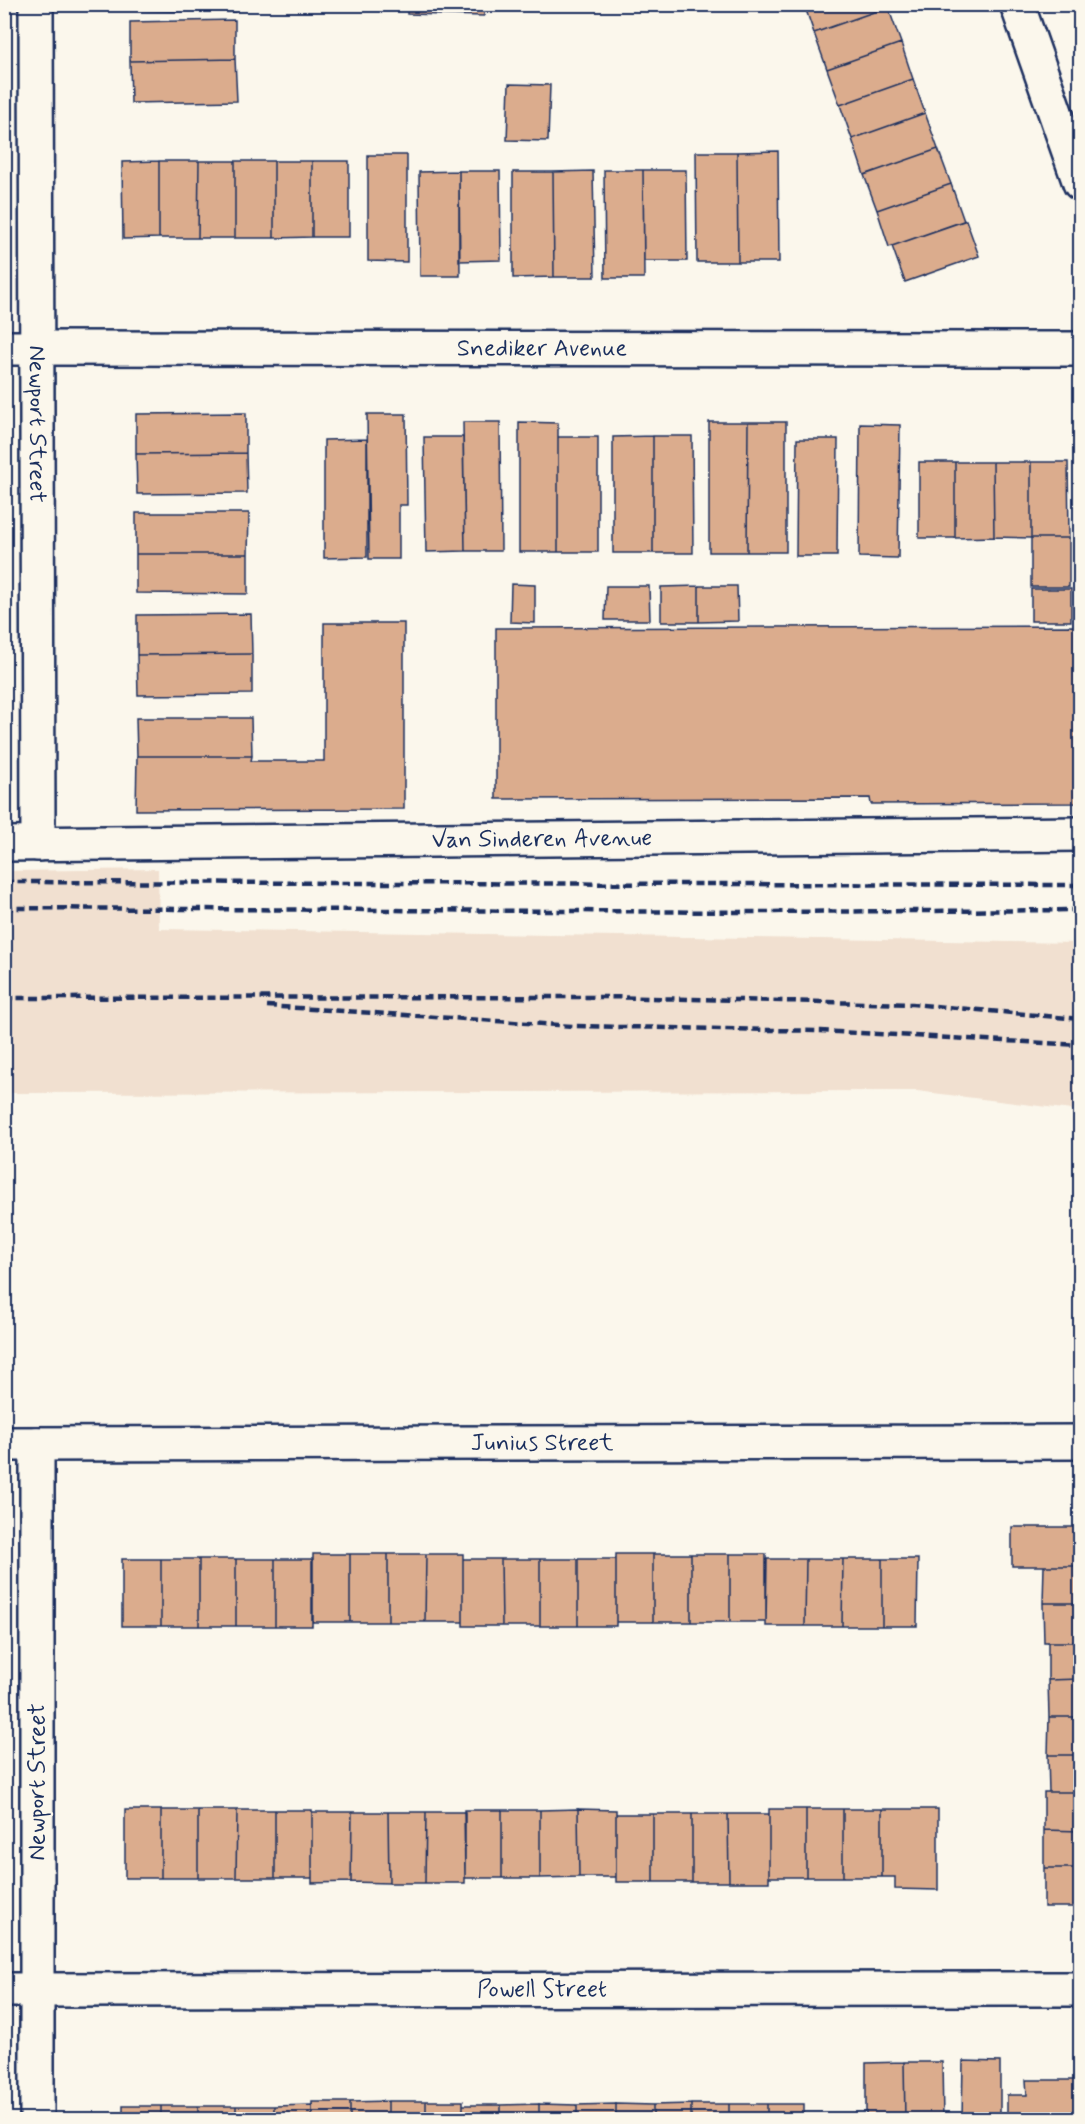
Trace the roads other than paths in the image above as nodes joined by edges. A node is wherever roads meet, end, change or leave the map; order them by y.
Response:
1 (36, 4) edge
2 (1017, 4) edge
3 (1080, 183) edge
4 (20, 348) edge
5 (1080, 349) edge
6 (1080, 834) edge
7 (4, 844) edge
8 (38, 844) junction
9 (1080, 1442) edge
10 (4, 1444) edge
11 (37, 1444) junction
12 (1080, 1989) edge
13 (4, 1990) edge
14 (37, 1990) junction
15 (37, 2120) edge

1 - 4 street, Newport Street
2 - 3 street
4 - 5 street, Snediker Avenue
4 - 8 street, Newport Street
6 - 8 street, Van Sinderen Avenue
7 - 8 street, Van Sinderen Avenue
9 - 11 street, Junius Street
10 - 11 street, Junius Street
11 - 14 street, Newport Street
12 - 14 street, Powell Street
13 - 14 street, Powell Street
14 - 15 street, Newport Street

